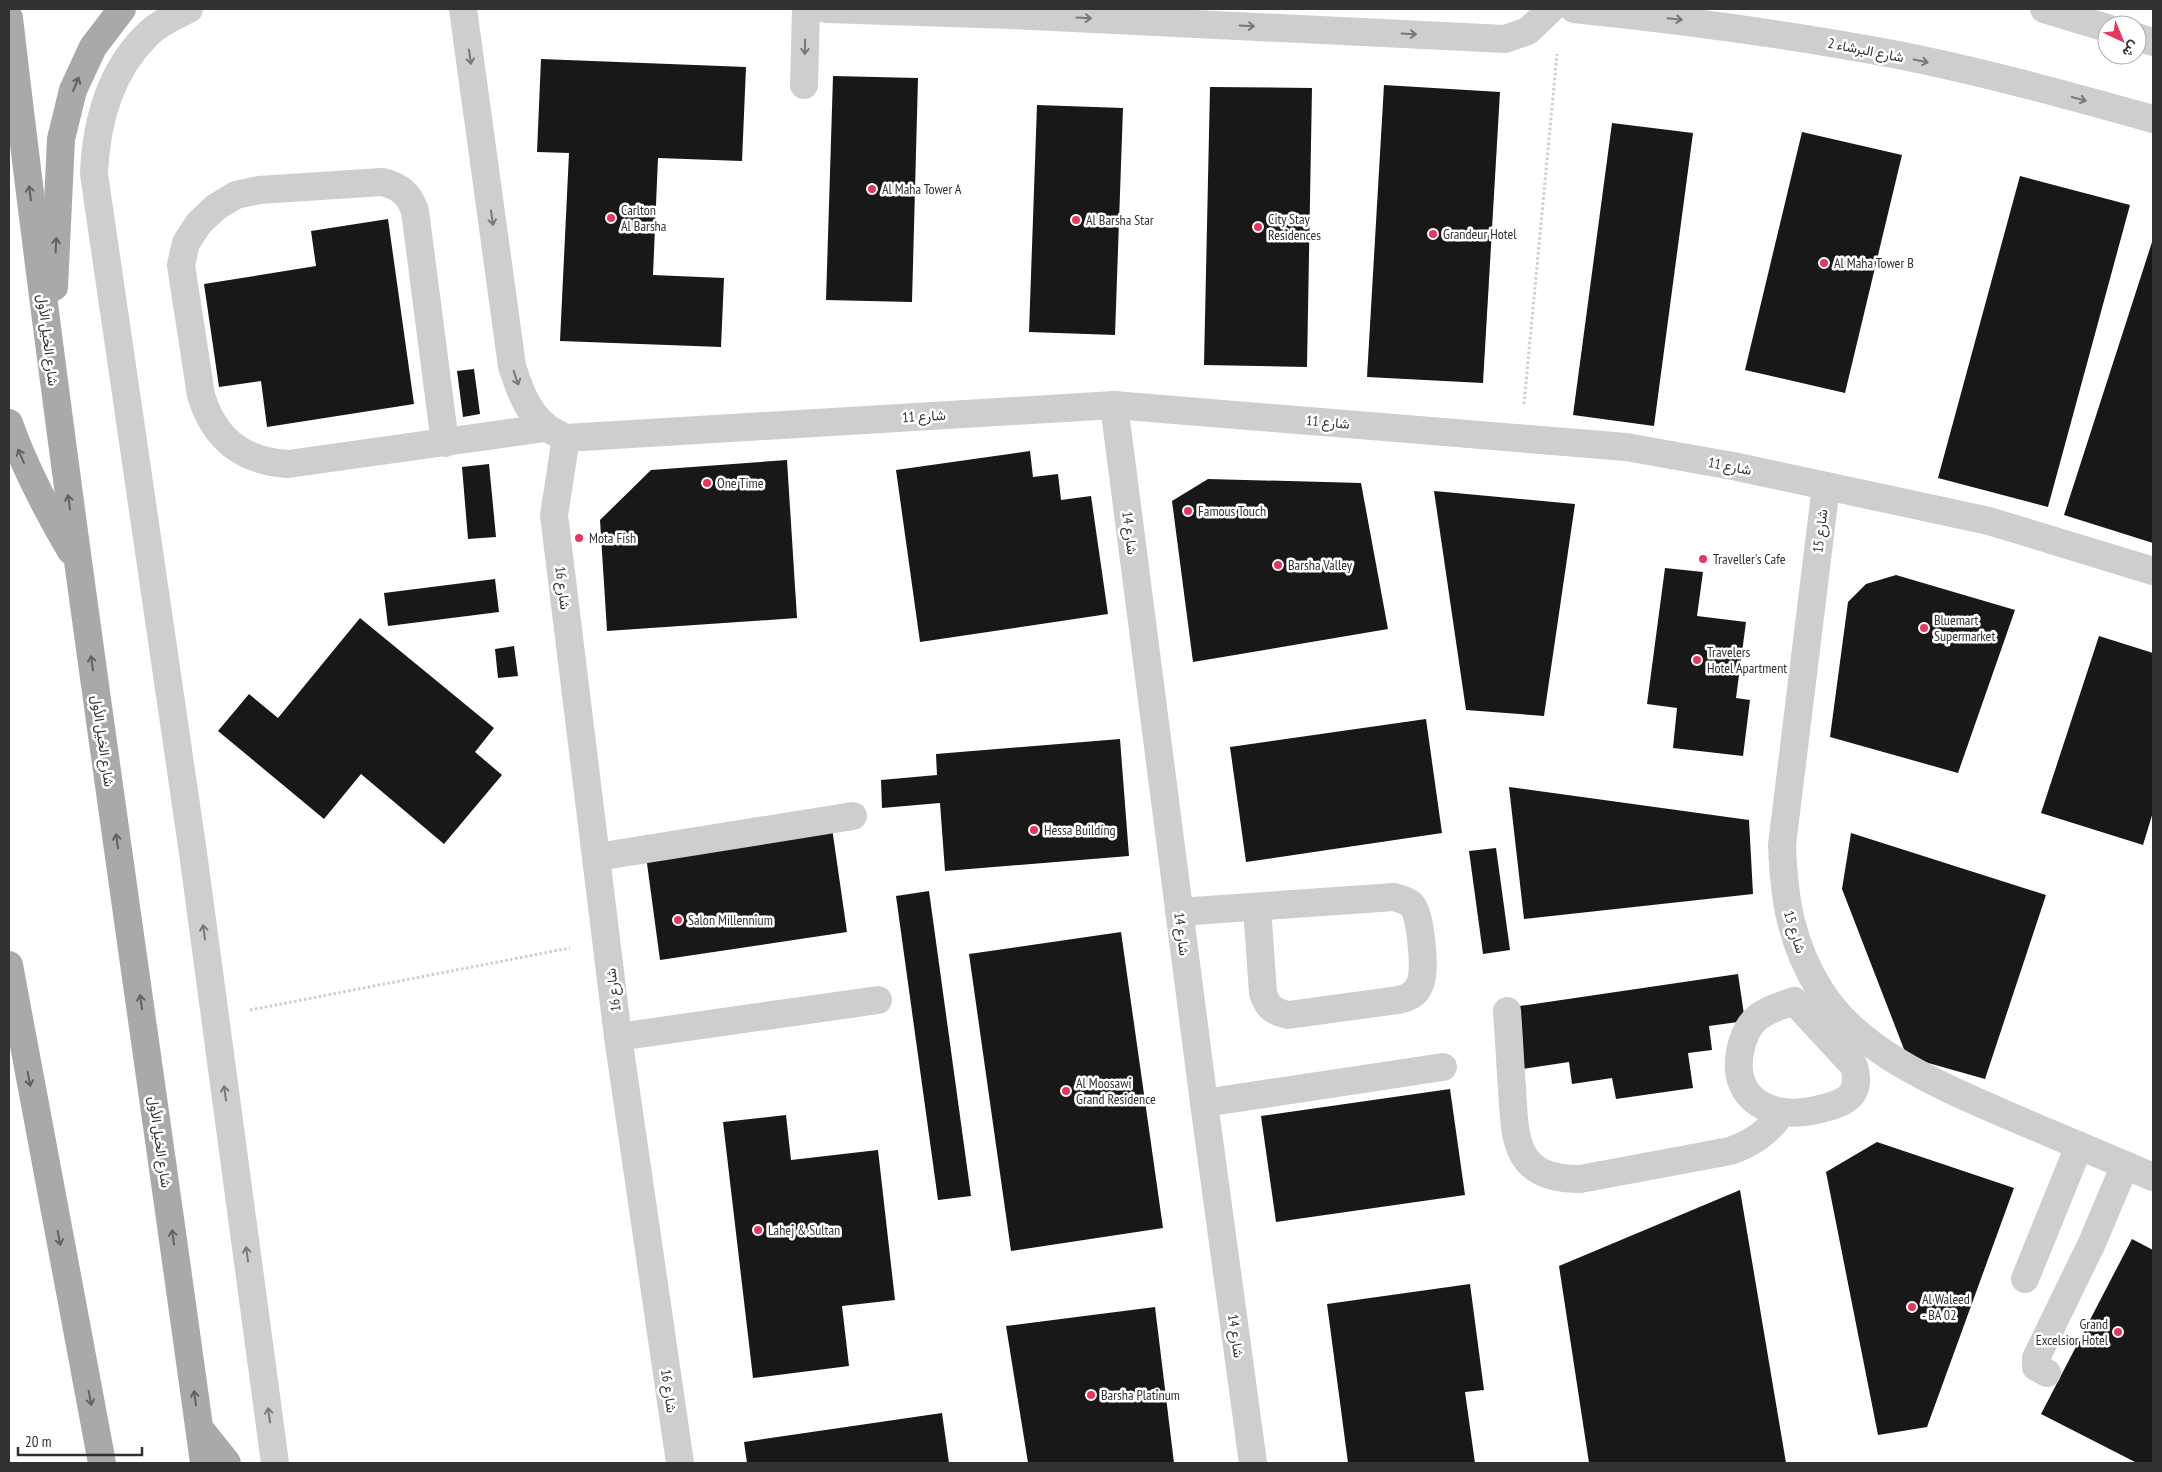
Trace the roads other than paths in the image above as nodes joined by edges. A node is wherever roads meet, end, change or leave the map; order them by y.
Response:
1 (122, 9) edge
2 (189, 9) edge
3 (463, 9) edge
4 (806, 9) edge
5 (826, 9) edge
6 (1551, 9) edge
7 (1574, 9) edge
8 (2044, 9) edge
9 (9, 18) edge
10 (2097, 25) edge
11 (804, 84) dead end
12 (2153, 119) edge
13 (50, 363) junction
14 (1114, 405) junction
15 (9, 423) edge
16 (556, 433) junction
17 (445, 443) junction
18 (1826, 486) junction
19 (77, 561) junction
20 (2153, 571) edge
21 (853, 816) dead end
22 (597, 857) junction
23 (1257, 906) junction
24 (1180, 912) junction
25 (9, 966) edge
26 (1821, 992) junction
27 (878, 1000) dead end
28 (1794, 1001) junction
29 (1507, 1011) dead end
30 (14, 1036) edge
31 (618, 1037) junction
32 (1443, 1067) dead end
33 (1204, 1103) junction
34 (1782, 1113) junction
35 (2079, 1146) junction
36 (2125, 1165) junction
37 (2153, 1177) edge
38 (2025, 1279) dead end
39 (2047, 1373) dead end
40 (199, 1428) junction
41 (102, 1463) edge
42 (204, 1463) edge
43 (227, 1463) edge
44 (275, 1463) edge
45 (680, 1463) edge
46 (1253, 1463) edge

13 -> 1 main road
44 -> 2 street
3 -> 16 street
4 -> 11 street
5 -> 6 street
7 -> 12 street, شارع البرشاء 2
8 - 10 street
13 -> 9 main road, شارع الخيل الأول
19 -> 13 main road, شارع الخيل الأول
14 - 16 street, شارع 11
14 - 18 street, شارع 11
14 - 24 street, شارع 14
19 -> 15 main road
16 - 17 street, شارع 11
16 - 22 street, شارع 16
17 - 17 street, شارع 11
18 - 20 street, شارع 11
18 - 26 street, شارع 15
40 -> 19 main road, شارع الخيل الأول
21 - 22 street
22 - 31 street, شارع 16
23 - 23 street
23 - 24 street
24 - 33 street, شارع 14
25 - 30 main road
26 - 28 street
26 - 35 street, شارع 15
27 - 31 street
28 - 34 street
28 - 34 street
29 - 34 street
30 -> 41 main road
31 - 45 street, شارع 16
32 - 33 street
33 - 46 street, شارع 14
35 - 36 street, شارع 15
35 - 38 street
36 - 37 street, شارع 15
36 - 39 street
40 - 42 main road, شارع الخيل الأول
40 - 43 main road

